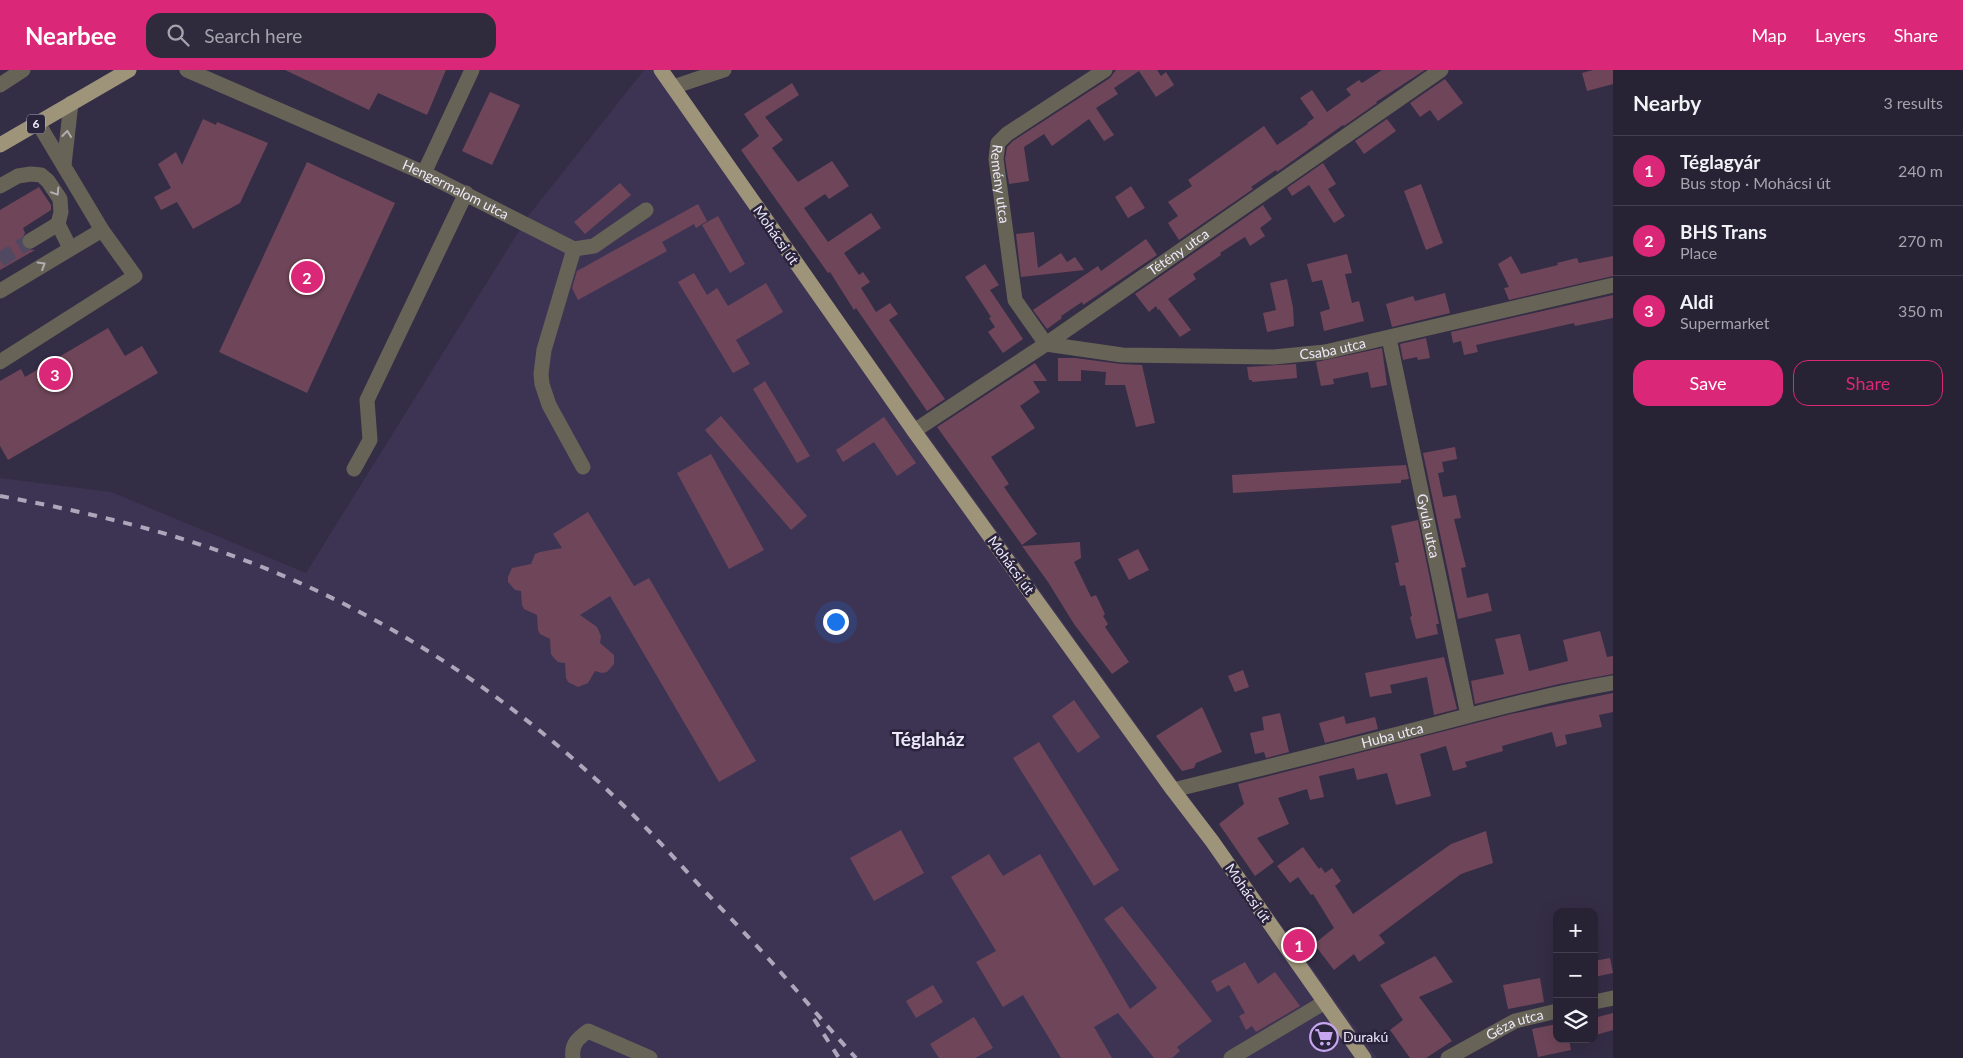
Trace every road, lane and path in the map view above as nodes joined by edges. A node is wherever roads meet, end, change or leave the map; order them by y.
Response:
1 (23, 70) edge
2 (130, 70) edge
3 (187, 70) edge
4 (472, 70) edge
5 (661, 70) edge
6 (724, 70) edge
7 (1105, 70) edge
8 (1441, 70) edge
9 (0, 85) edge
10 (673, 87) junction
11 (71, 103) junction
12 (38, 123) junction
13 (0, 145) edge
14 (64, 165) junction
15 (424, 173) junction
16 (0, 186) edge
17 (466, 194) junction
18 (646, 210) dead end
19 (58, 224) junction
20 (102, 230) junction
21 (30, 241) tunnel mouth
22 (70, 248) junction
23 (574, 249) junction
24 (1613, 285) edge
25 (0, 291) edge
26 (1390, 338) junction
27 (1046, 344) junction
28 (0, 362) edge
29 (914, 431) junction
30 (583, 467) dead end
31 (354, 470) dead end
32 (1613, 682) edge
33 (1468, 715) junction
34 (1173, 790) junction
35 (1613, 998) edge
36 (1598, 1001) edge
37 (1325, 1002) junction
38 (1553, 1012) edge
39 (573, 1058) edge
40 (650, 1058) edge
41 (1231, 1058) edge
42 (1364, 1058) edge
43 (1448, 1058) edge

1 - 9 street
2 - 11 main road, 6
3 - 15 street, Hengermalom utca
4 - 15 street
5 - 10 main road, Mohácsi út
6 - 10 street
7 - 27 street, Remény utca
8 - 27 street, Tétény utca
10 - 29 main road, Mohácsi út
11 - 12 main road, 6
14 -> 11 street
12 - 13 main road, 6
12 - 14 street
14 - 20 street
15 - 17 street, Hengermalom utca
16 -> 19 street
17 - 23 street, Hengermalom utca
17 - 31 street
18 - 23 street
19 - 21 street
19 - 22 street
20 - 22 street
20 - 28 street
25 -> 22 street
23 - 30 street
24 - 26 street, Csaba utca
26 - 27 street, Csaba utca
26 - 33 street, Gyula utca
27 - 29 street, Tétény utca
29 - 34 main road, Mohácsi út
32 - 33 street, Huba utca
33 - 34 street, Huba utca
34 - 37 main road, Mohácsi út
35 - 36 street
37 - 41 street
37 - 42 main road, Mohácsi út
38 - 43 street, Géza utca
39 - 40 street

